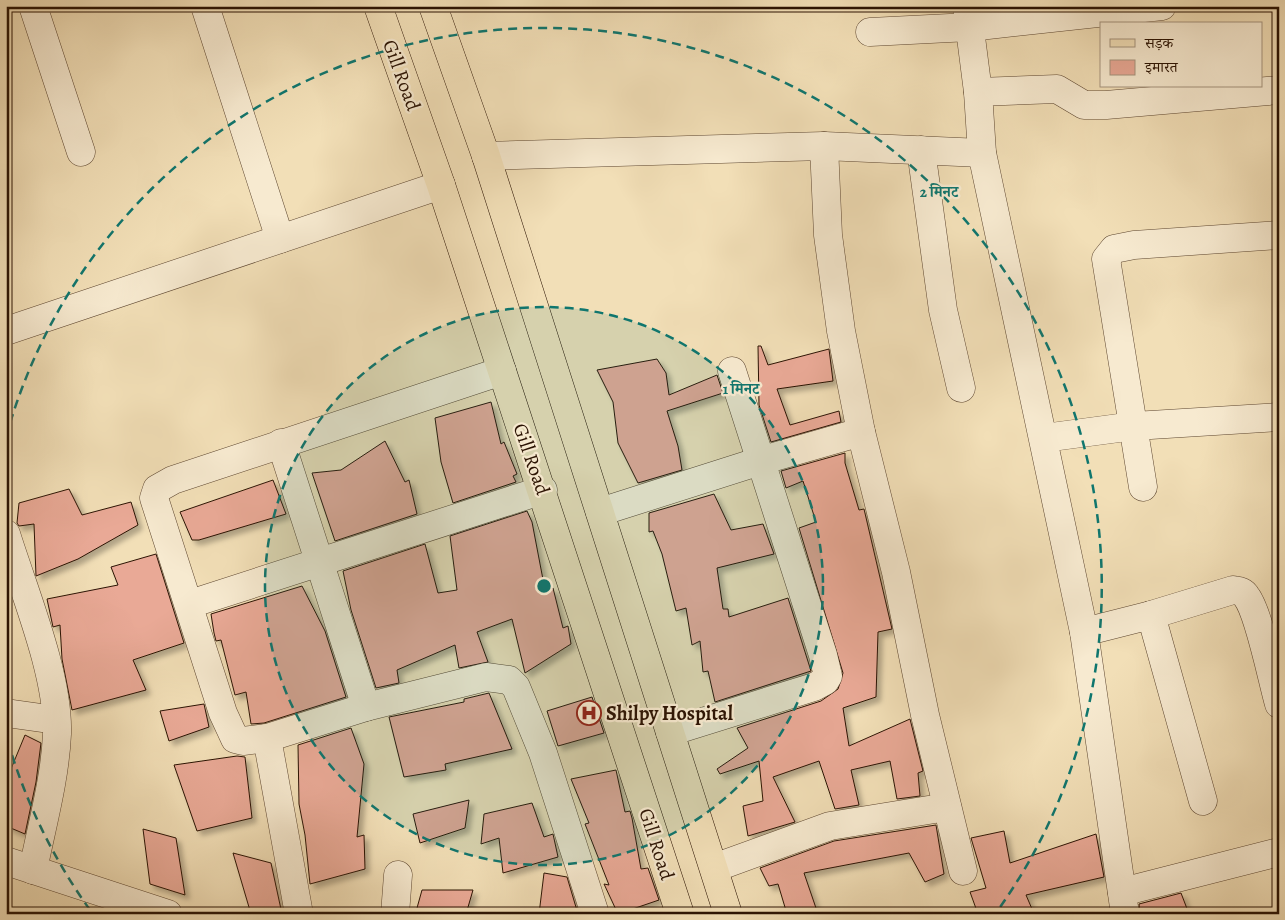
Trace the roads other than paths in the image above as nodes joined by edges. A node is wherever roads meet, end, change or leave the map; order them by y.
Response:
1 (33, 6) edge
2 (204, 6) edge
3 (378, 6) edge
4 (433, 6) edge
5 (1162, 6) edge
6 (969, 17) edge
7 (870, 32) dead end
8 (1279, 90) edge
9 (978, 92) junction
10 (824, 146) junction
11 (920, 150) junction
12 (81, 152) dead end
13 (982, 153) junction
14 (486, 156) junction
15 (441, 185) junction
16 (1279, 235) edge
17 (280, 238) junction
18 (6, 331) edge
19 (502, 371) junction
20 (732, 371) dead end
21 (961, 388) dead end
22 (1279, 417) edge
23 (1134, 426) junction
24 (862, 432) junction
25 (1044, 438) junction
26 (281, 443) junction
27 (760, 461) junction
28 (1143, 487) dead end
29 (543, 490) junction
30 (600, 512) junction
31 (6, 534) edge
32 (319, 561) junction
33 (190, 604) junction
34 (1152, 615) junction
35 (1269, 626) edge
36 (1084, 632) junction
37 (1279, 704) edge
38 (366, 707) junction
39 (6, 713) edge
40 (56, 720) junction
41 (670, 732) junction
42 (267, 738) junction
43 (1203, 802) dead end
44 (947, 807) junction
45 (1279, 852) edge
46 (6, 861) edge
47 (714, 868) junction
48 (33, 870) junction
49 (963, 871) dead end
50 (398, 875) dead end
51 (1124, 903) edge
52 (168, 914) edge
53 (299, 914) edge
54 (396, 914) edge
55 (595, 914) edge
56 (680, 914) edge
57 (728, 914) edge

1 - 12 street
2 - 17 street
3 - 15 main road, Gill Road
4 - 14 main road
5 - 6 street
6 - 7 street
6 - 9 street
8 - 9 street
9 - 13 street
10 - 11 street
10 - 14 street
10 - 24 street
11 - 13 street
11 - 21 street
13 - 25 street
14 - 30 main road
15 - 17 street
15 - 19 main road, Gill Road
16 - 23 street
17 - 18 street
19 - 26 street
19 - 29 main road, Gill Road
20 - 27 street
22 - 23 street
23 - 25 street
23 - 28 street
24 - 27 street
24 - 44 street
25 - 36 street
26 - 32 street
26 - 33 street
27 - 30 street
27 - 41 street
29 - 32 street
29 - 56 main road, Gill Road
30 - 41 main road
31 - 40 street
32 - 33 street
32 - 38 street
33 - 42 street
34 - 35 street
34 - 36 street
34 - 43 street
35 - 37 street
36 - 51 street
38 - 42 street
38 - 55 street
39 - 40 street
40 - 48 street
41 - 47 main road
42 - 53 street
44 - 47 street
44 - 49 street
45 - 51 street
46 - 48 street
47 - 57 main road
48 - 52 street
50 - 54 street

